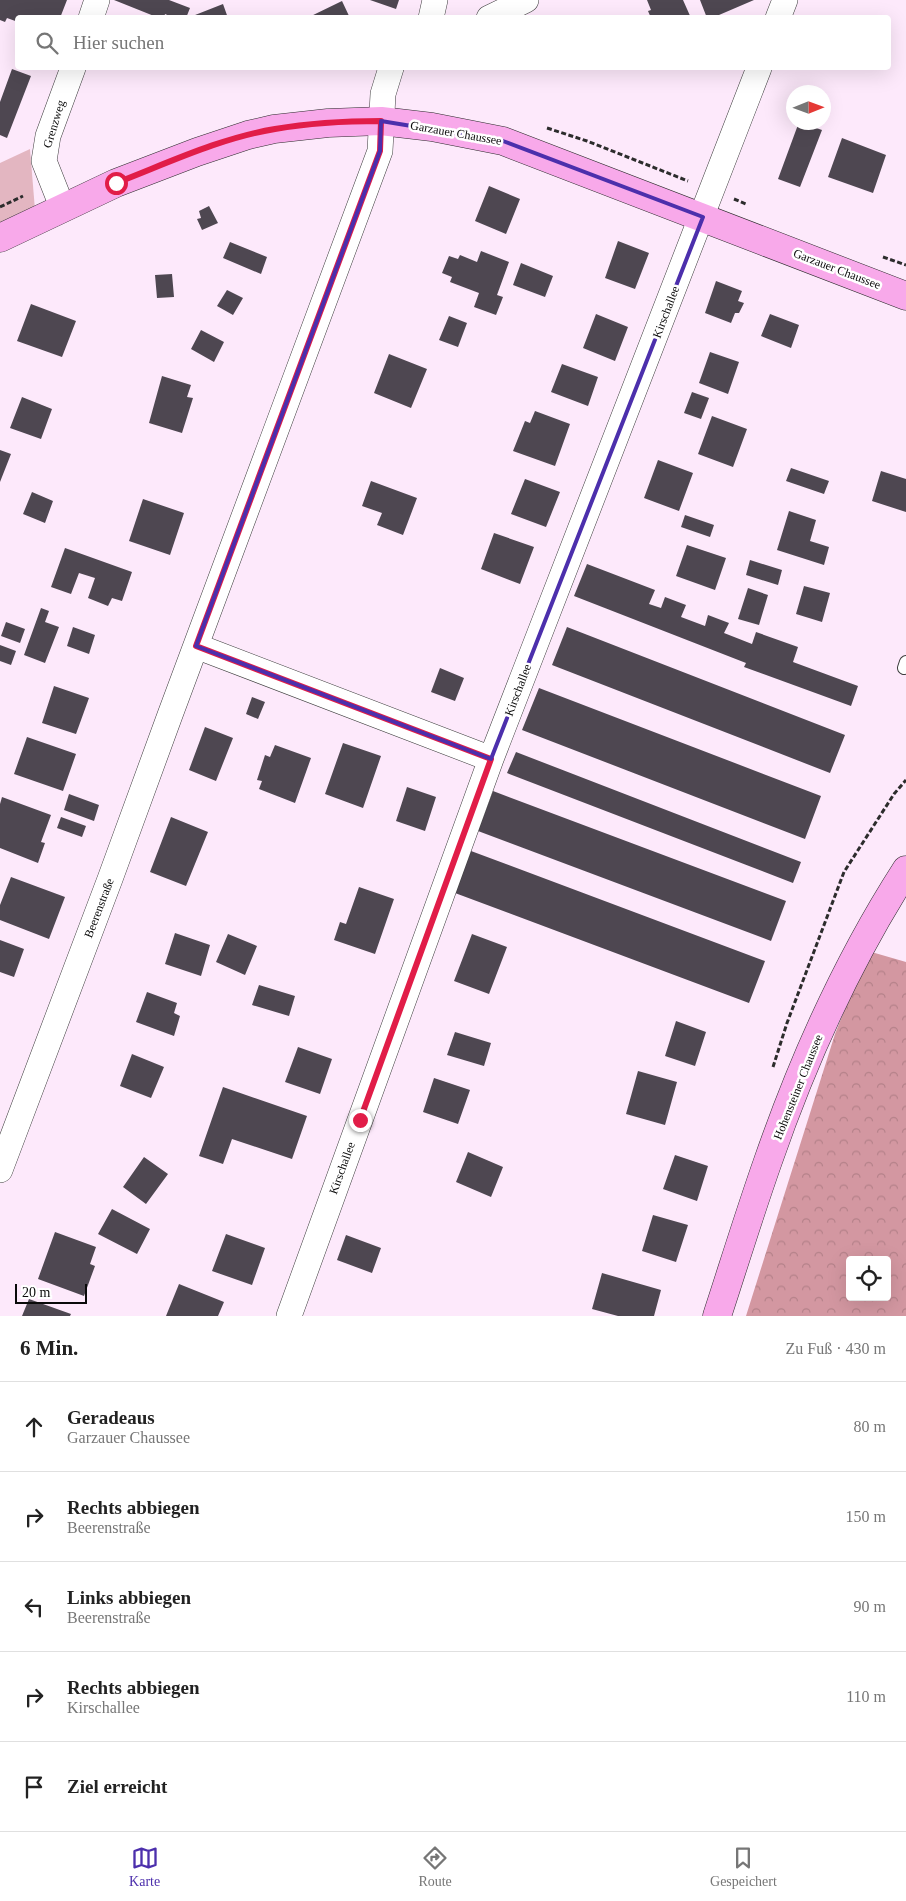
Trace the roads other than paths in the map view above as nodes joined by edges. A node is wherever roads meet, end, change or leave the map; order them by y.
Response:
1 (97, 0) edge
2 (435, 0) edge
3 (526, 0) edge
4 (785, 0) edge
5 (92, 15) edge
6 (432, 15) edge
7 (495, 15) edge
8 (779, 15) edge
9 (72, 70) edge
10 (390, 70) edge
11 (758, 70) edge
12 (381, 121) junction
13 (63, 209) junction
14 (703, 217) junction
15 (0, 238) edge
16 (906, 296) edge
17 (196, 646) junction
18 (491, 759) junction
19 (906, 870) edge
20 (0, 1170) edge
21 (289, 1316) edge
22 (717, 1316) edge

1 - 5 street
2 - 6 street
3 - 7 street
4 - 8 street
9 - 13 street, Grenzweg
10 - 12 street, Beerenstraße
11 - 14 street, Kirschallee
12 - 13 main road, Garzauer Chaussee
12 - 14 main road, Garzauer Chaussee
12 - 17 street, Beerenstraße
13 - 15 main road, Garzauer Chaussee
14 - 16 main road, Garzauer Chaussee
14 - 18 street, Kirschallee
17 - 18 street
17 - 20 street, Beerenstraße
18 - 21 street, Kirschallee
19 - 22 main road, Hohensteiner Chaussee

